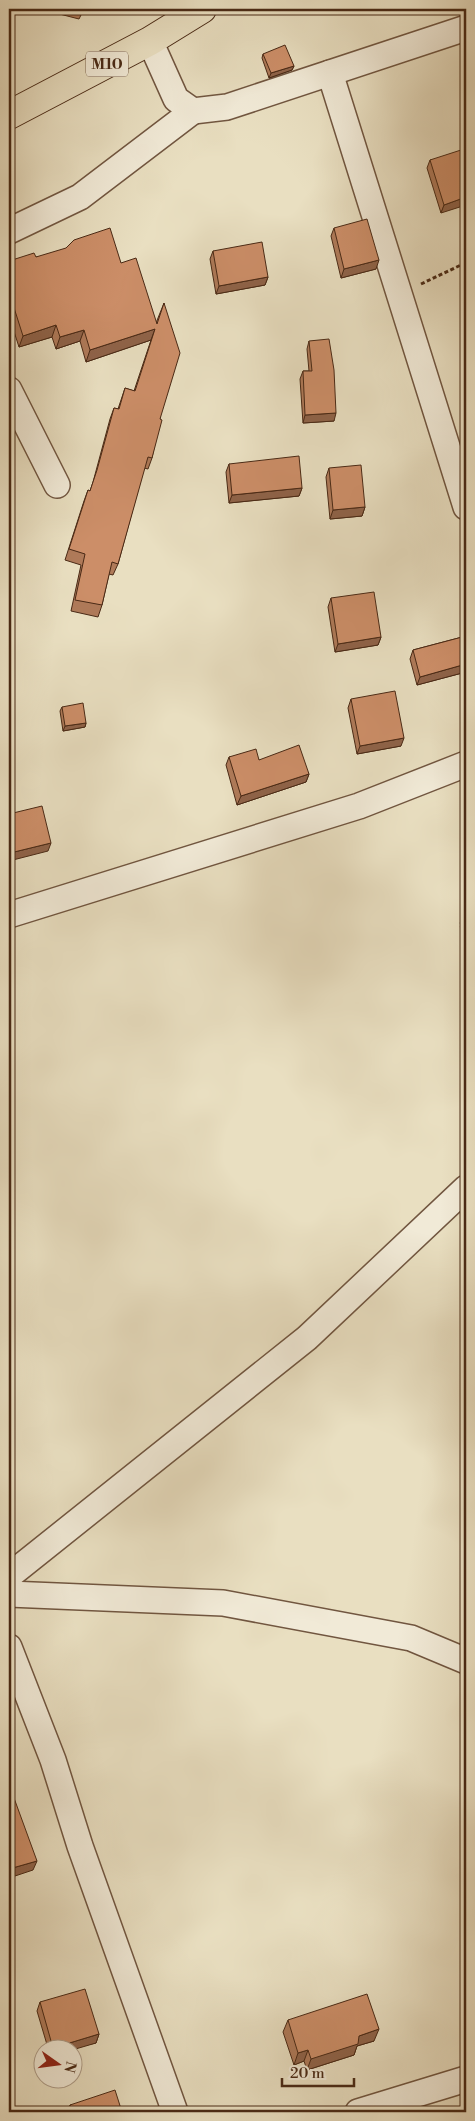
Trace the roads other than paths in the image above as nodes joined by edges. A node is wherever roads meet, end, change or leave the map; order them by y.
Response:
1 (202, 9) edge
2 (466, 28) edge
3 (150, 42) junction
4 (330, 73) junction
5 (193, 110) junction
6 (9, 115) edge
7 (9, 232) edge
8 (9, 390) edge
9 (57, 485) dead end
10 (466, 508) edge
11 (466, 764) edge
12 (9, 915) edge
13 (466, 1188) edge
14 (9, 1576) edge
15 (9, 1594) edge
16 (9, 1647) edge
17 (466, 1661) edge
18 (466, 2079) edge
19 (175, 2112) edge
20 (358, 2112) edge

1 - 3 main road, M10
2 - 4 street
3 - 5 street
3 - 6 main road, M10
4 - 5 street
4 - 10 street
5 - 7 street
8 - 9 street
11 - 12 street
13 - 14 street
15 - 17 street
16 - 19 street
18 - 20 street

